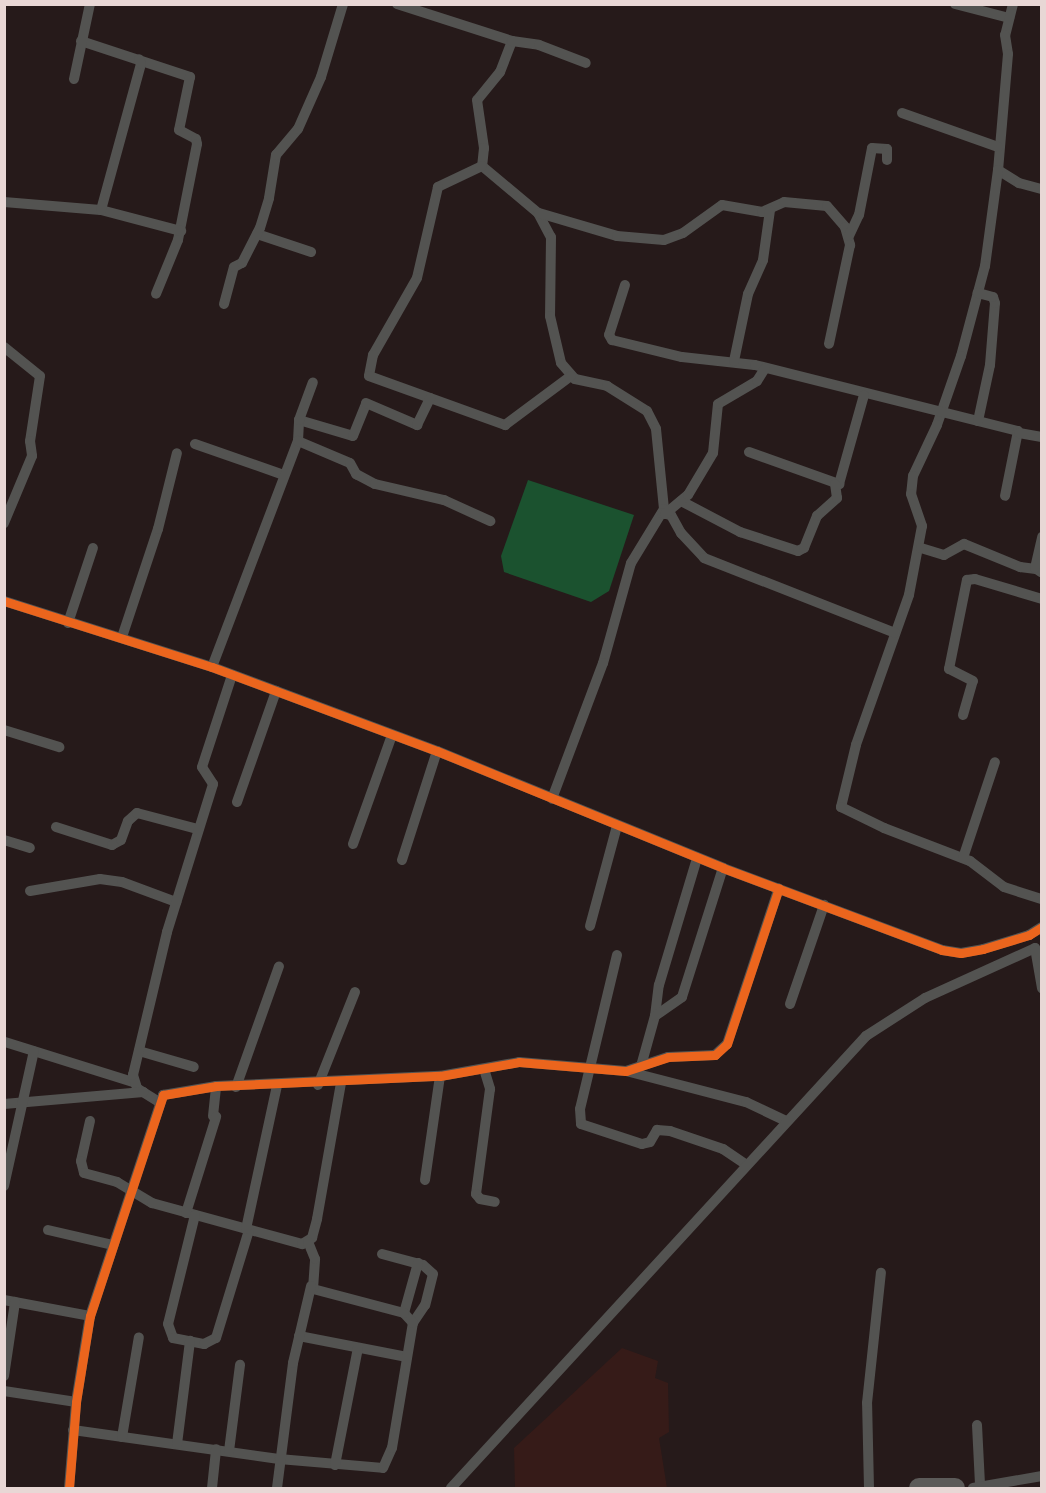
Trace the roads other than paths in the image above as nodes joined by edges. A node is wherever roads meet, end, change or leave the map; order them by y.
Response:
1 (90, 4) edge
2 (343, 4) edge
3 (397, 4) edge
4 (955, 4) edge
5 (1013, 4) edge
6 (1010, 18) junction
7 (512, 40) junction
8 (81, 41) junction
9 (142, 61) junction
10 (586, 63) dead end
11 (74, 79) dead end
12 (902, 112) dead end
13 (998, 147) junction
14 (887, 160) dead end
15 (482, 166) junction
16 (998, 170) junction
17 (1041, 189) edge
18 (4, 202) edge
19 (101, 210) junction
20 (770, 210) junction
21 (538, 213) junction
22 (181, 231) junction
23 (257, 234) junction
24 (849, 236) junction
25 (311, 252) dead end
26 (625, 285) dead end
27 (978, 293) junction
28 (156, 294) dead end
29 (224, 304) dead end
30 (829, 344) dead end
31 (4, 347) edge
32 (734, 361) junction
33 (765, 368) junction
34 (571, 376) junction
35 (313, 382) dead end
36 (864, 394) junction
37 (430, 398) junction
38 (942, 410) junction
39 (299, 420) junction
40 (978, 421) junction
41 (1019, 433) junction
42 (1041, 437) edge
43 (298, 441) junction
44 (195, 444) dead end
45 (749, 452) dead end
46 (177, 453) dead end
47 (284, 475) junction
48 (835, 484) junction
49 (1005, 496) dead end
50 (681, 501) junction
51 (664, 513) junction
52 (490, 521) dead end
53 (4, 523) edge
54 (1041, 537) edge
55 (93, 548) dead end
56 (921, 548) junction
57 (1039, 571) edge
58 (1041, 599) edge
59 (4, 601) edge
60 (68, 623) junction
61 (895, 633) junction
62 (122, 637) junction
63 (212, 667) junction
64 (232, 675) junction
65 (276, 692) junction
66 (963, 715) dead end
67 (4, 730) edge
68 (392, 735) junction
69 (59, 747) dead end
70 (437, 751) junction
71 (995, 762) dead end
72 (552, 799) junction
73 (237, 802) dead end
74 (617, 826) junction
75 (56, 827) dead end
76 (197, 829) junction
77 (4, 840) edge
78 (353, 844) dead end
79 (30, 848) dead end
80 (697, 858) junction
81 (963, 858) junction
82 (402, 860) dead end
83 (723, 868) junction
84 (779, 888) junction
85 (30, 891) dead end
86 (1041, 899) edge
87 (176, 902) junction
88 (824, 906) junction
89 (590, 926) dead end
90 (1041, 927) edge
91 (1029, 935) junction
92 (1038, 946) edge
93 (617, 955) dead end
94 (279, 966) dead end
95 (1041, 988) edge
96 (355, 992) dead end
97 (790, 1004) dead end
98 (655, 1017) junction
99 (5, 1042) edge
100 (34, 1051) junction
101 (139, 1051) junction
102 (641, 1066) junction
103 (194, 1067) dead end
104 (589, 1068) junction
105 (484, 1069) junction
106 (626, 1071) junction
107 (440, 1076) junction
108 (133, 1082) junction
109 (341, 1083) junction
110 (318, 1084) junction
111 (216, 1086) junction
112 (236, 1086) junction
113 (277, 1086) junction
114 (143, 1092) junction
115 (159, 1102) junction
116 (4, 1104) edge
117 (21, 1104) junction
118 (90, 1121) dead end
119 (786, 1121) junction
120 (745, 1164) junction
121 (424, 1180) dead end
122 (4, 1186) edge
123 (131, 1194) junction
124 (495, 1202) dead end
125 (191, 1214) junction
126 (248, 1229) junction
127 (48, 1230) dead end
128 (308, 1242) junction
129 (113, 1245) junction
130 (382, 1254) dead end
131 (418, 1263) junction
132 (881, 1273) dead end
133 (311, 1286) junction
134 (10, 1301) edge
135 (404, 1312) junction
136 (90, 1316) junction
137 (413, 1323) junction
138 (299, 1336) junction
139 (138, 1337) dead end
140 (190, 1341) junction
141 (358, 1348) junction
142 (407, 1357) junction
143 (240, 1365) dead end
144 (4, 1376) edge
145 (4, 1391) edge
146 (76, 1402) junction
147 (977, 1425) dead end
148 (74, 1430) junction
149 (122, 1437) junction
150 (177, 1444) junction
151 (216, 1449) junction
152 (229, 1451) junction
153 (279, 1459) junction
154 (334, 1465) junction
155 (1041, 1476) edge
156 (977, 1487) edge
157 (69, 1488) edge
158 (212, 1488) edge
159 (277, 1488) edge
160 (451, 1488) edge
161 (869, 1488) edge
162 (919, 1488) edge
163 (955, 1488) edge

1 - 8 street
2 - 23 street
3 - 7 street
4 - 6 street
5 - 6 street
6 - 13 street
7 - 10 street
7 - 15 street
8 - 9 street
8 - 11 street
9 - 19 street
9 - 22 street
12 - 13 street
13 - 16 street
14 - 24 street
15 - 21 street
15 - 37 street
16 - 17 street
16 - 27 street
18 - 19 street
19 - 22 street
20 - 21 street
20 - 24 street
20 - 32 street
21 - 34 street
22 - 28 street
23 - 25 street
23 - 29 street
24 - 30 street
26 - 32 street
27 - 38 street
27 - 40 street
31 - 53 street
32 - 33 street
33 - 36 street
33 - 50 street
34 - 37 street
34 - 51 street
35 - 39 street
36 - 38 street
36 - 48 street
37 - 39 street
38 - 40 street
38 - 56 street
39 - 43 street
40 - 41 street
41 - 42 street
41 - 49 street
43 - 47 street
43 - 52 street
44 - 47 street
45 - 48 street
46 - 62 street
47 - 63 street
48 - 50 street
50 - 51 street
51 - 61 street
51 - 72 street
54 - 57 street
55 - 60 street
56 - 57 street
56 - 61 street
58 - 66 street
59 - 60 street
60 - 62 street
61 - 81 street
62 - 63 street
63 - 64 street
64 - 65 street
64 - 76 street
65 - 68 street
65 - 73 street
67 - 69 street
68 - 70 street
68 - 78 street
70 - 72 street
70 - 82 street
71 - 81 street
72 - 74 street
74 - 80 street
74 - 89 street
75 - 76 street
76 - 87 street
77 - 79 street
80 - 83 street
80 - 98 street
81 - 86 street
83 - 84 street
83 - 98 street
84 - 88 street
84 - 102 street
85 - 87 street
87 - 101 street
88 - 91 street
88 - 97 street
90 - 91 street
91 - 92 street
92 - 95 street
92 - 119 street
93 - 104 street
94 - 112 street
96 - 110 street
98 - 102 street
99 - 100 street
100 - 108 street
100 - 117 street
101 - 103 street
101 - 108 street
102 - 106 street
104 - 105 street
104 - 106 street
104 - 120 street
105 - 107 street
105 - 124 street
106 - 119 street
107 - 109 street
107 - 121 street
108 - 114 street
109 - 110 street
109 - 128 street
110 - 113 street
111 - 112 street
111 - 115 street
111 - 125 street
112 - 113 street
113 - 126 street
114 - 115 street
114 - 117 street
115 - 123 street
116 - 117 street
117 - 122 street
118 - 123 street
119 - 120 street
120 - 160 street
123 - 125 street
123 - 129 street
125 - 126 street
125 - 140 street
126 - 128 street
126 - 140 street
127 - 129 street
128 - 133 street
129 - 136 street
130 - 131 street
131 - 135 street
131 - 137 street
132 - 161 street
133 - 135 street
133 - 138 street
134 - 136 street
134 - 144 street
135 - 137 street
136 - 146 street
137 - 142 street
138 - 141 street
138 - 153 street
139 - 149 street
140 - 150 street
141 - 142 street
141 - 154 street
142 - 154 street
143 - 152 street
145 - 146 street
146 - 148 street
147 - 156 street
148 - 149 street
148 - 157 street
149 - 150 street
150 - 151 street
151 - 152 street
151 - 158 street
152 - 153 street
153 - 154 street
153 - 159 street
155 - 156 street
162 - 163 highway

